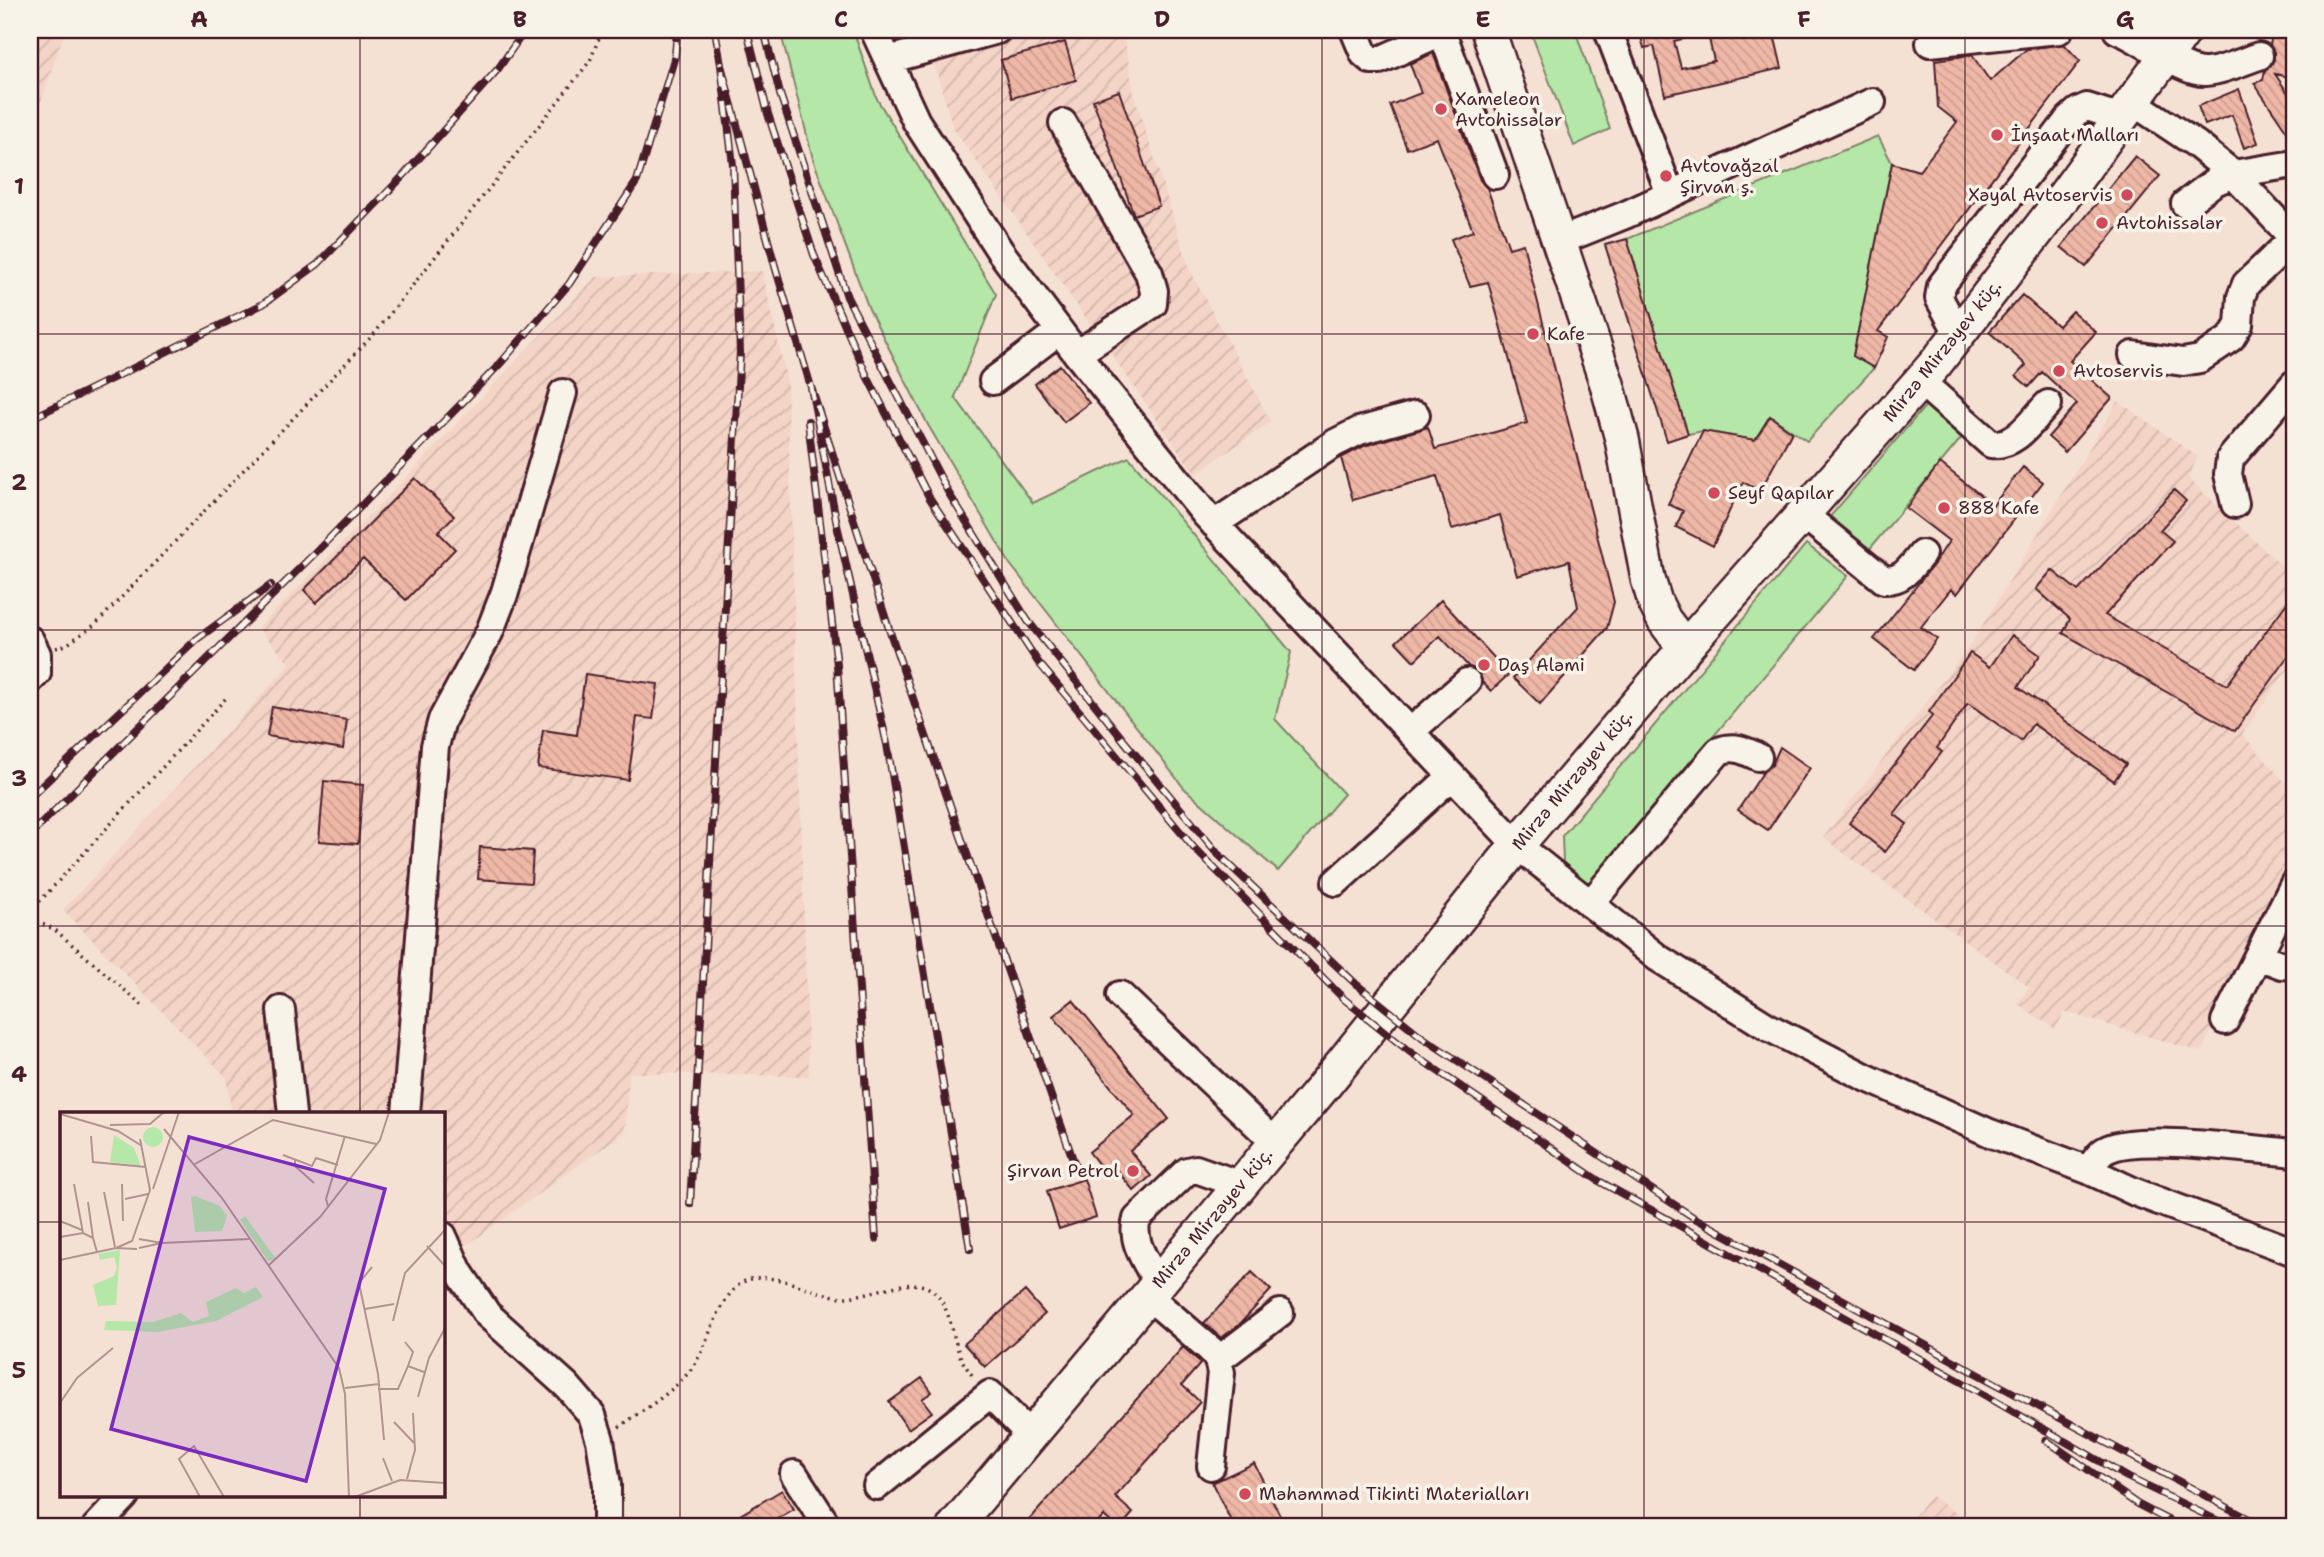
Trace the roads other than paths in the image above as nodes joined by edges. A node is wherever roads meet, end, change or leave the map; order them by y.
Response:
1 (874, 30) edge
2 (997, 30) edge
3 (1354, 30) edge
4 (1488, 30) edge
5 (1608, 30) edge
6 (2059, 30) edge
7 (2118, 30) edge
8 (2186, 30) edge
9 (1444, 31) edge
10 (1930, 43) dead end
11 (2166, 56) junction
12 (2259, 56) dead end
13 (888, 60) junction
14 (1872, 102) dead end
15 (2127, 110) junction
16 (1063, 123) dead end
17 (2294, 164) edge
18 (2233, 174) junction
19 (1494, 175) dead end
20 (1670, 194) junction
21 (2185, 204) dead end
22 (2294, 238) edge
23 (1560, 241) junction
24 (1059, 331) junction
25 (1958, 333) junction
26 (1077, 354) junction
27 (2133, 355) dead end
28 (993, 381) dead end
29 (1920, 381) junction
30 (2294, 384) edge
31 (563, 393) dead end
32 (2048, 404) dead end
33 (1416, 415) dead end
34 (2235, 504) dead end
35 (1803, 514) junction
36 (1214, 524) junction
37 (1922, 554) dead end
38 (34, 647) edge
39 (1685, 648) junction
40 (30, 680) edge
41 (1467, 682) dead end
42 (1410, 732) junction
43 (1758, 757) dead end
44 (1452, 776) junction
45 (1517, 845) junction
46 (1336, 882) dead end
47 (2294, 884) edge
48 (1590, 904) junction
49 (2258, 956) junction
50 (2294, 967) edge
51 (1120, 995) dead end
52 (281, 1010) dead end
53 (2225, 1021) dead end
54 (292, 1112) edge
55 (406, 1112) edge
56 (1276, 1143) junction
57 (2294, 1153) edge
58 (2088, 1170) junction
59 (1241, 1185) junction
60 (444, 1238) edge
61 (2294, 1252) edge
62 (1153, 1289) junction
63 (1280, 1313) dead end
64 (1218, 1360) junction
65 (1030, 1435) junction
66 (1211, 1466) dead end
67 (794, 1474) dead end
68 (877, 1486) dead end
69 (123, 1498) edge
70 (96, 1527) edge
71 (607, 1527) edge
72 (828, 1527) edge
73 (954, 1527) edge

1 - 13 street
2 - 13 street
3 - 9 street
4 - 23 main road
5 - 20 street
6 - 10 street
7 - 11 street
8 - 11 main road, Mirzə Mirzəyev küç.
9 - 19 street
11 - 12 street
11 - 15 main road, Mirzə Mirzəyev küç.
13 - 24 street
14 - 20 street
15 - 18 street
15 - 25 main road, Mirzə Mirzəyev küç.
15 - 25 street
16 - 26 street
17 - 18 street
18 - 21 street
18 - 22 street
20 - 23 street
22 - 27 street
23 - 39 main road
24 - 26 street
24 - 28 street
25 - 29 main road, Mirzə Mirzəyev küç.
26 - 36 street
29 - 32 street
29 - 35 main road, Mirzə Mirzəyev küç.
30 - 34 street
31 - 55 street
33 - 36 street
35 - 37 street
35 - 39 main road, Mirzə Mirzəyev küç.
36 - 42 street
38 - 40 street
39 - 45 main road, Mirzə Mirzəyev küç.
41 - 42 street
42 - 44 street
43 - 48 street
44 - 45 street
44 - 46 street
45 - 48 street
45 - 56 main road, Mirzə Mirzəyev küç.
47 - 49 street
48 - 58 street
49 - 50 street
49 - 53 street
51 - 56 street
52 - 54 street
56 - 59 main road, Mirzə Mirzəyev küç.
57 - 58 street
58 - 61 street
59 - 62 main road, Mirzə Mirzəyev küç.
59 - 62 street
60 - 71 street
62 - 64 street
62 - 65 main road, Mirzə Mirzəyev küç.
63 - 64 street
64 - 66 street
65 - 68 street
65 - 73 main road, Mirzə Mirzəyev küç.
67 - 72 street
69 - 70 street

